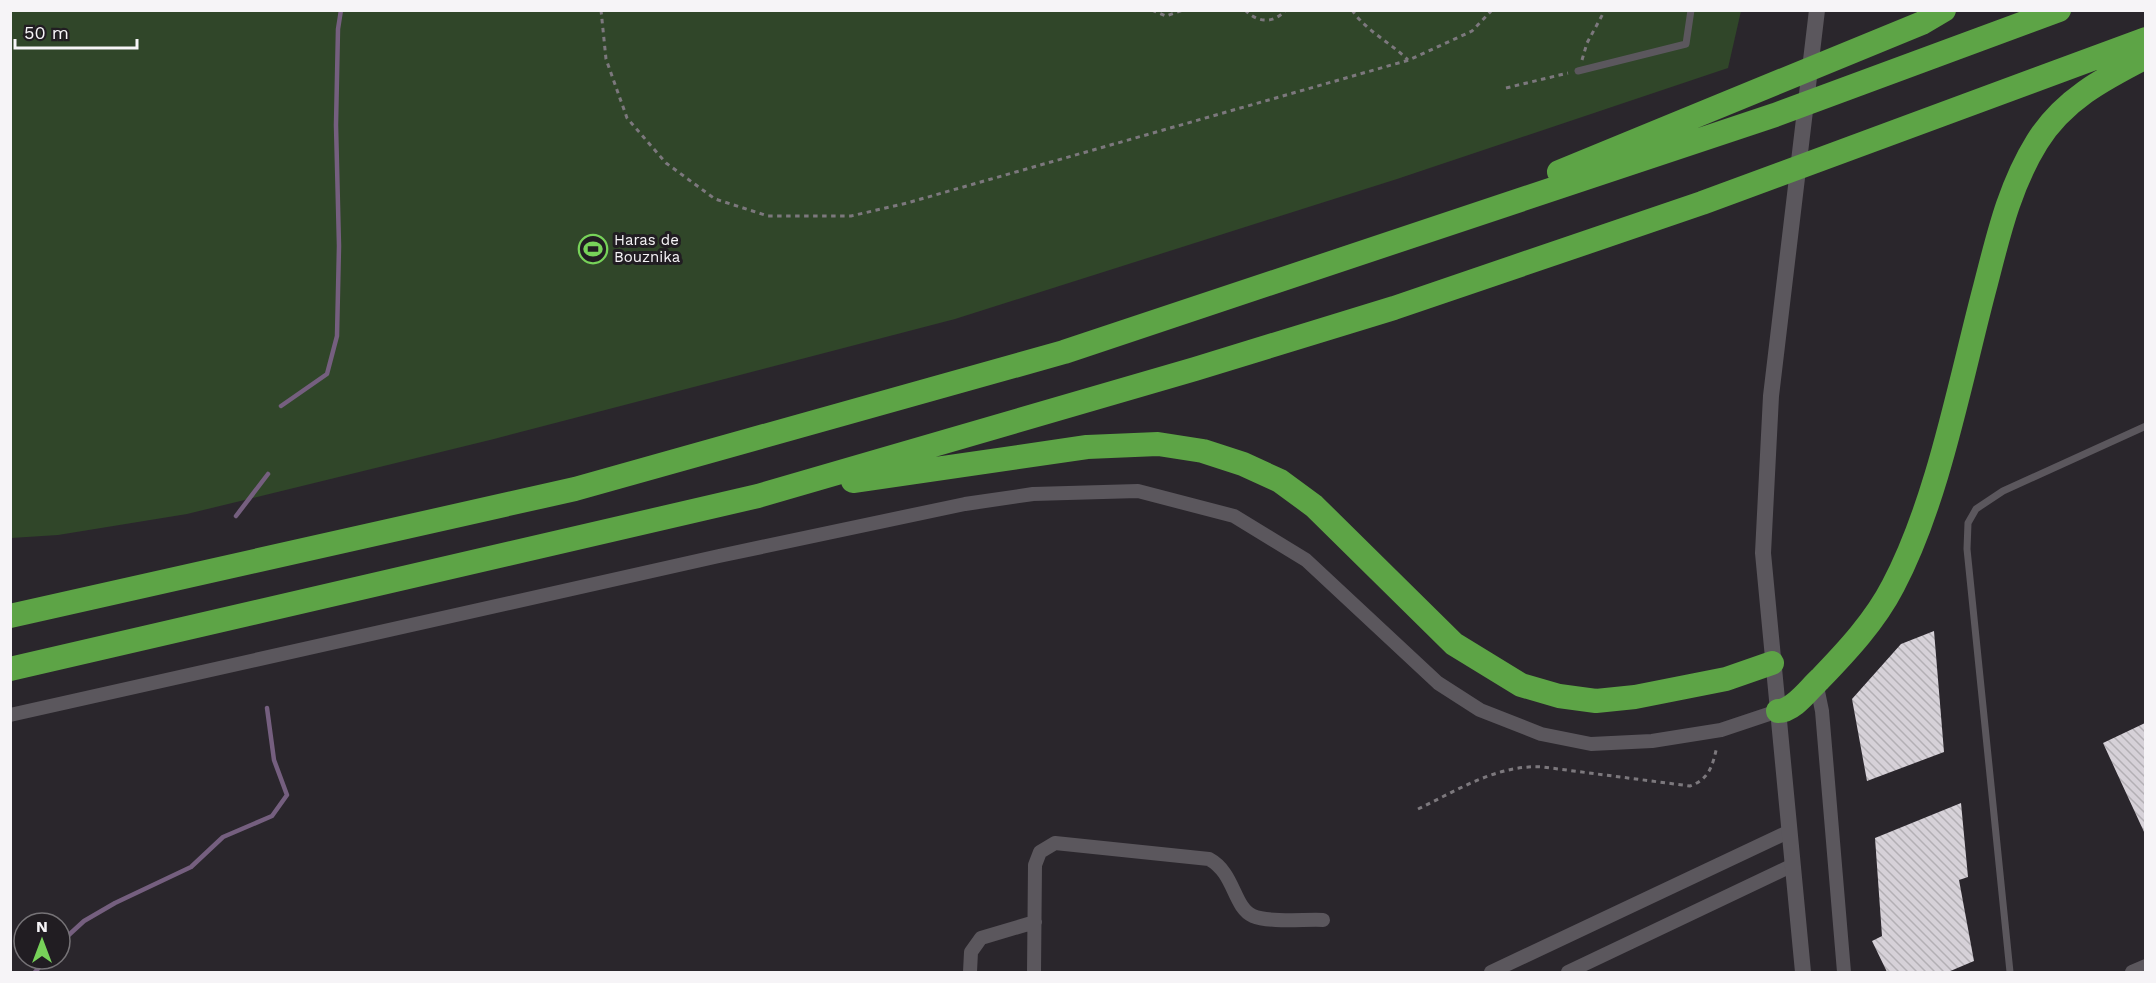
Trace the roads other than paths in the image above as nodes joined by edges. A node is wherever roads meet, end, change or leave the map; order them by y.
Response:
1 (1690, 10) edge
2 (1944, 10) edge
3 (2059, 10) edge
4 (1817, 16) edge
5 (2145, 39) edge
6 (2145, 57) edge
7 (1578, 71) road end
8 (1344, 260) junction
9 (2145, 426) edge
10 (758, 496) junction
11 (10, 616) edge
12 (1772, 663) junction
13 (10, 669) edge
14 (1816, 682) junction
15 (1778, 711) junction
16 (10, 715) edge
17 (1790, 831) junction
18 (1793, 865) junction
19 (1323, 920) dead end
20 (1035, 922) junction
21 (2145, 966) edge
22 (970, 972) edge
23 (1034, 972) edge
24 (1491, 972) edge
25 (1568, 972) edge
26 (1803, 972) edge
27 (1844, 972) edge
28 (2010, 972) edge
29 (2132, 972) edge

1 - 7 lane
2 - 8 highway
3 - 8 highway
4 - 12 street
5 - 10 highway
6 - 14 highway
8 - 11 highway
9 - 28 lane
10 - 12 highway
10 - 13 highway
12 - 15 street
14 - 15 highway
14 - 27 street
15 - 16 street
15 - 17 street
17 - 18 street
17 - 24 street
18 - 25 street
18 - 26 street
19 - 20 street
20 - 22 street
20 - 23 street
21 - 29 street

